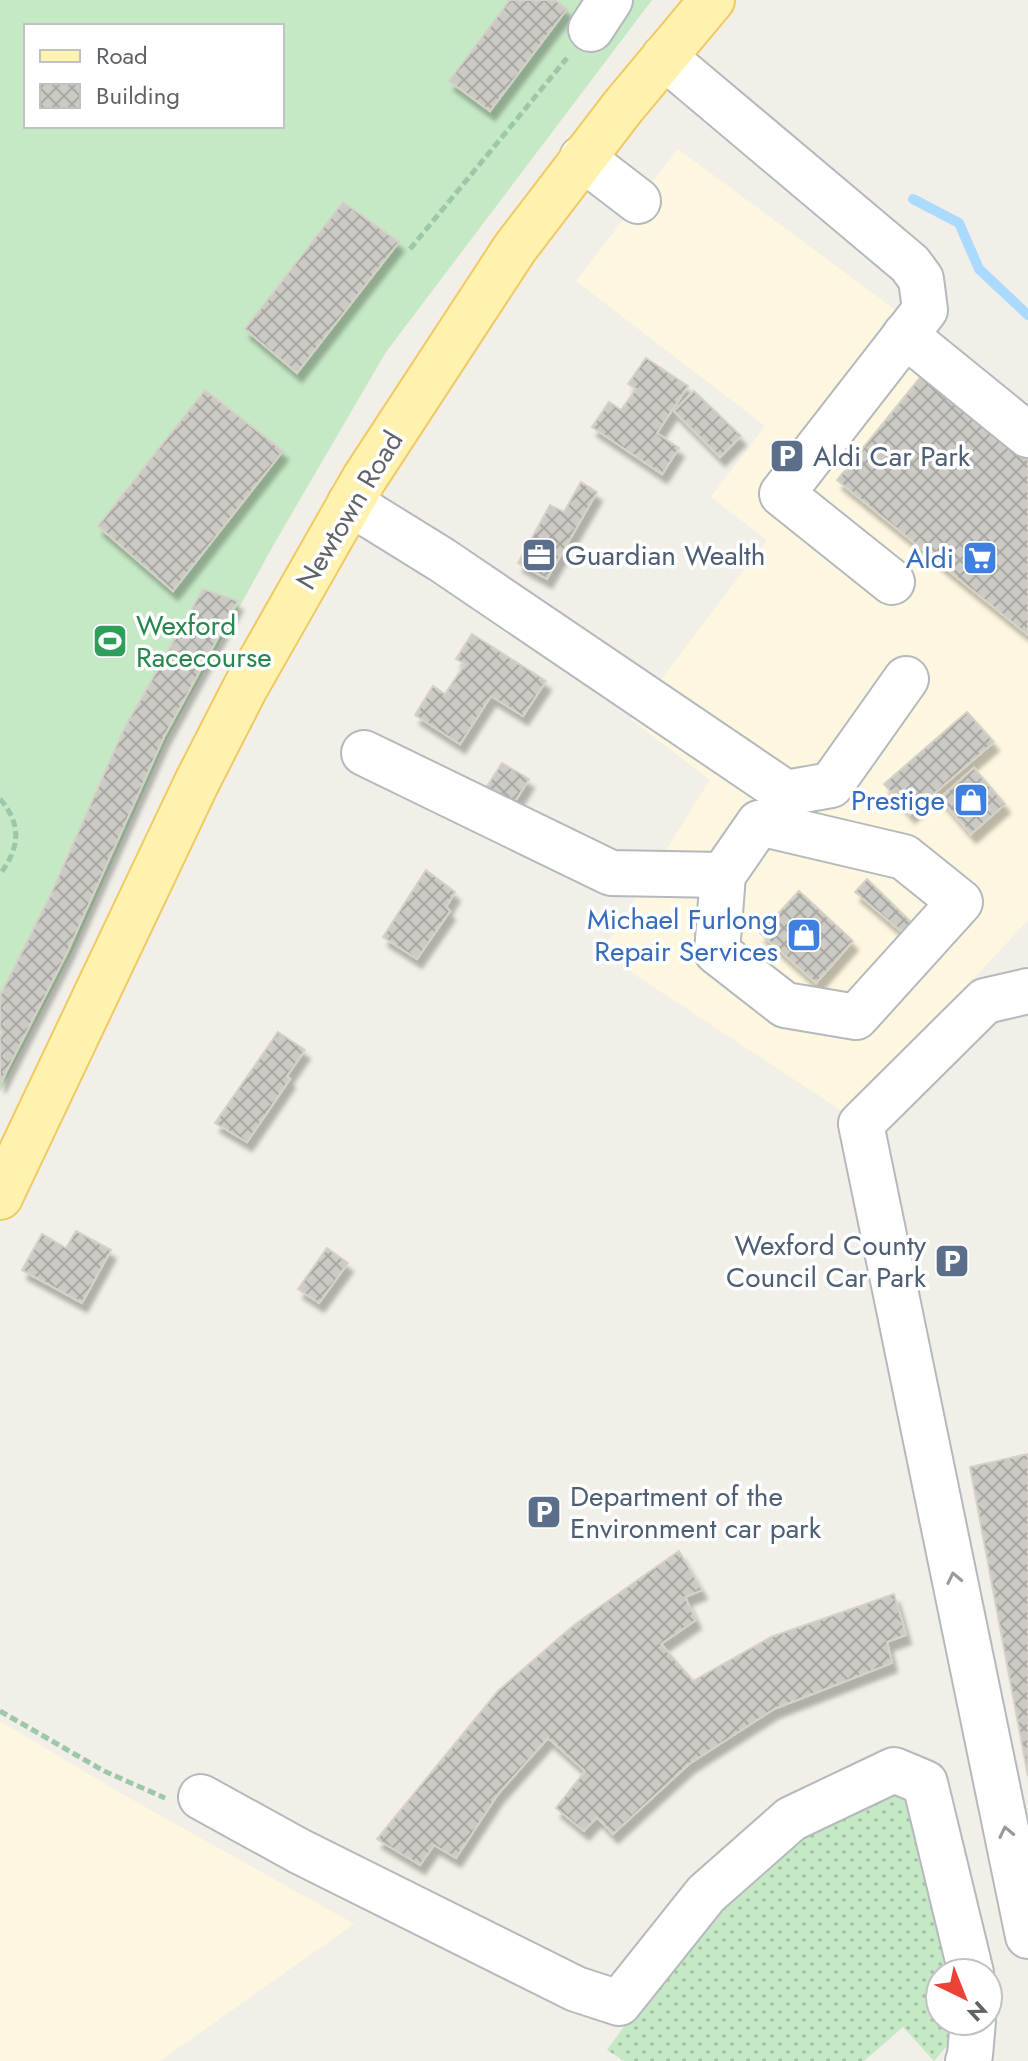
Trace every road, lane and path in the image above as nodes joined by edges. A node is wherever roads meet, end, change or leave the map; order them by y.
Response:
1 (712, 0) edge
2 (601, 14) edge
3 (664, 57) junction
4 (582, 158) junction
5 (638, 201) dead end
6 (410, 249) dead end
7 (905, 335) junction
8 (1028, 435) edge
9 (350, 503) junction
10 (892, 582) dead end
11 (906, 679) dead end
12 (364, 753) dead end
13 (0, 799) edge
14 (0, 874) edge
15 (723, 875) junction
16 (1028, 991) edge
17 (0, 1197) edge
18 (0, 1711) edge
19 (201, 1797) joint
20 (1028, 1936) edge
21 (967, 1957) edge
22 (972, 2037) edge
23 (968, 2061) edge

1 - 3 main road, Newtown Road
2 - 6 path
3 - 4 main road, Newtown Road
3 - 7 lane
4 - 5 lane
4 - 9 main road, Newtown Road
7 - 8 lane
7 - 10 lane
9 - 11 lane
9 - 17 main road, Newtown Road
12 - 15 lane
13 - 14 path
15 - 15 lane
20 -> 16 lane
18 - 19 path
19 - 21 lane
22 - 23 lane

